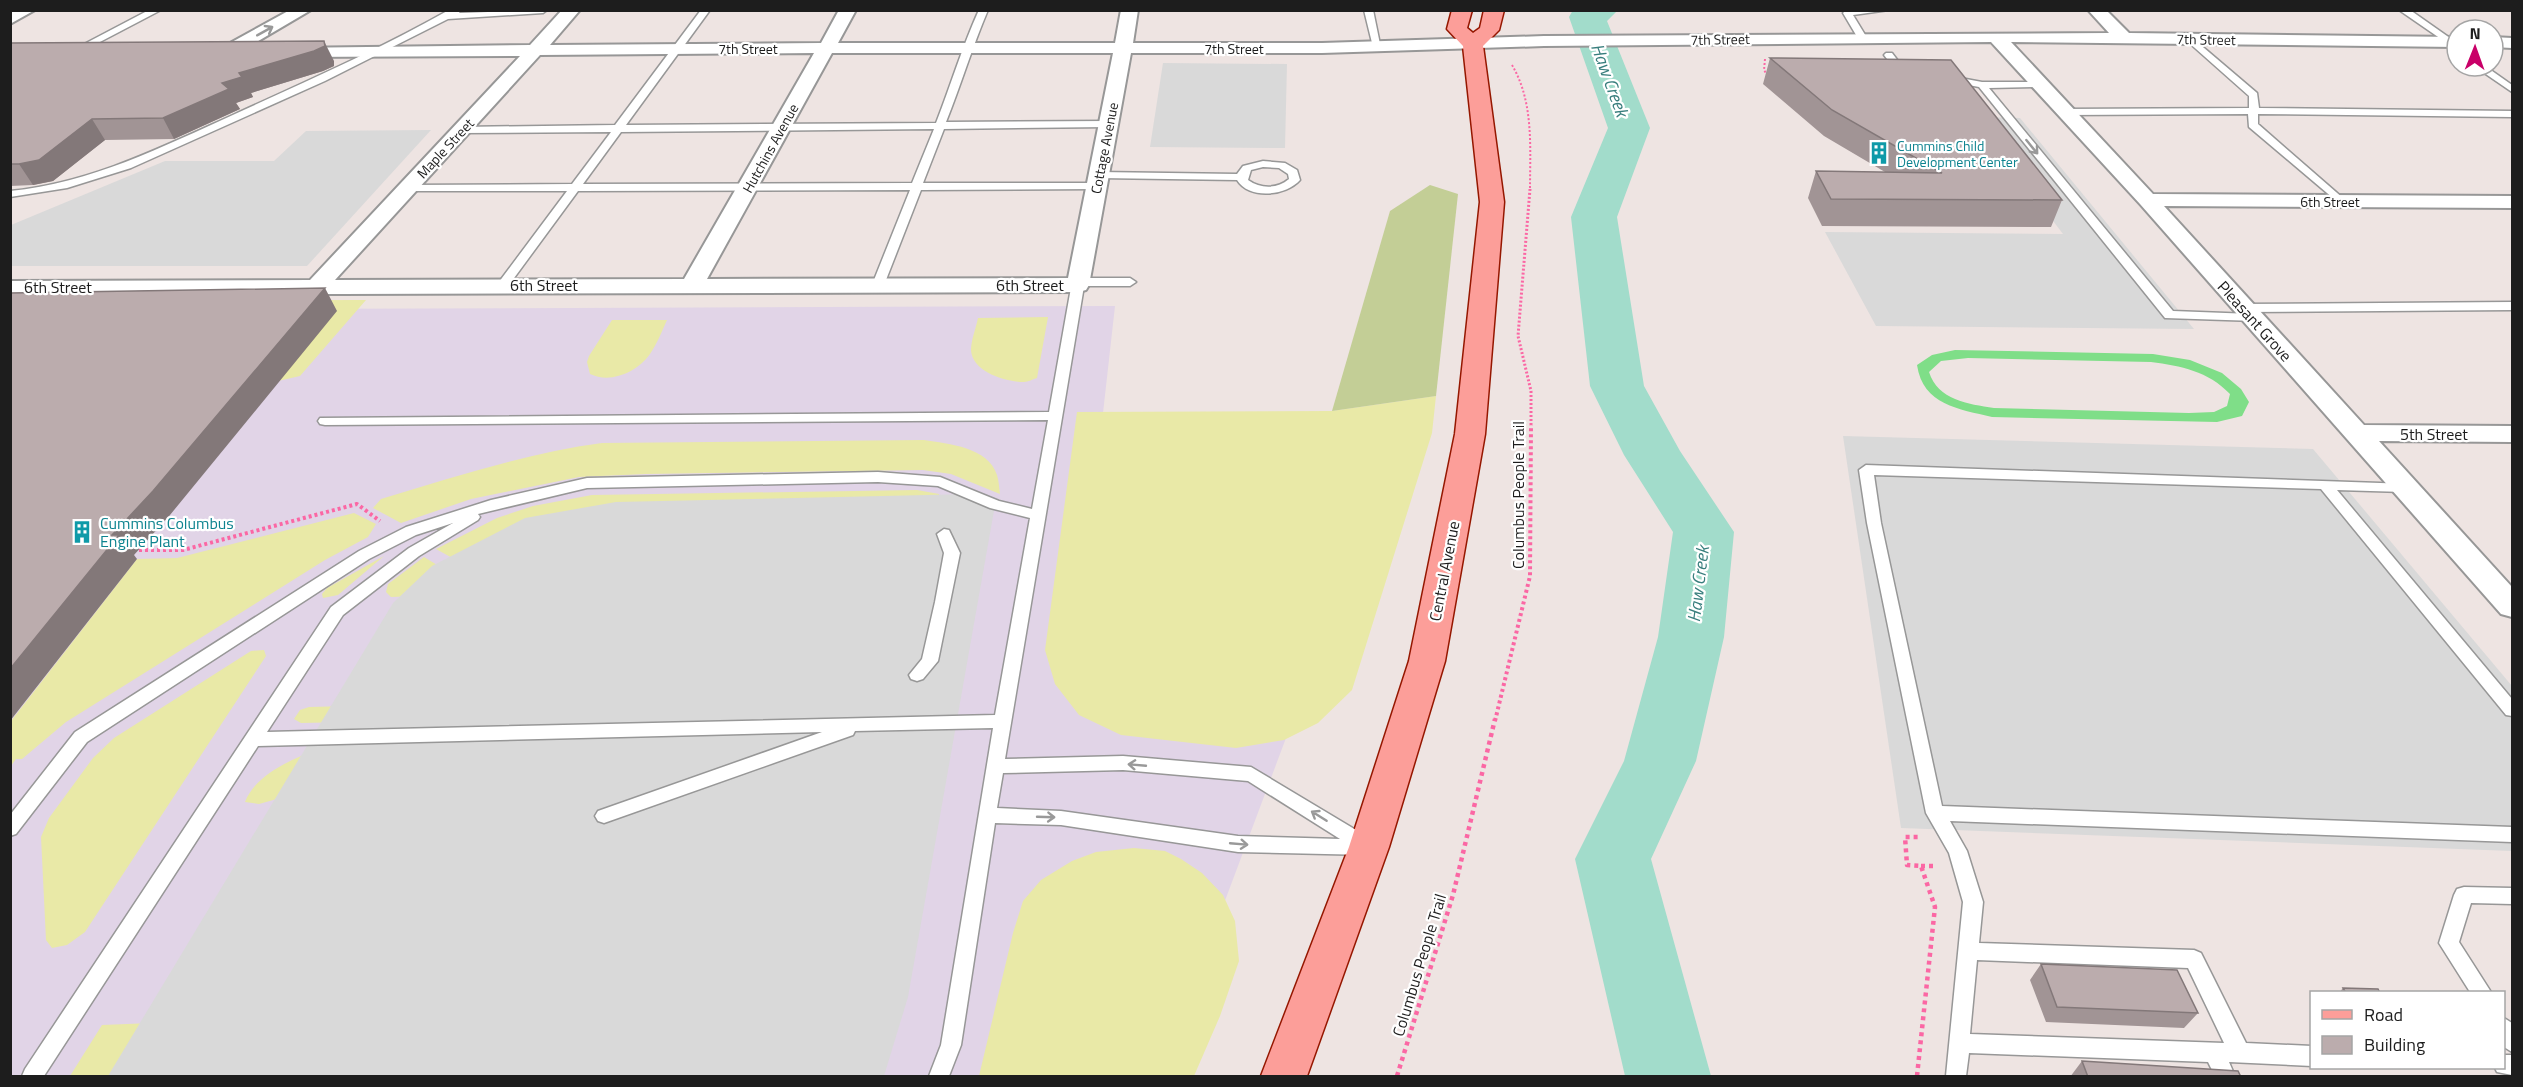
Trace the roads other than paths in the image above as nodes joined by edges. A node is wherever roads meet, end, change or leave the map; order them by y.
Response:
1 (27, 10) edge
2 (157, 10) edge
3 (303, 10) edge
4 (457, 10) edge
5 (543, 10) edge
6 (572, 10) edge
7 (706, 10) edge
8 (848, 10) edge
9 (984, 10) edge
10 (1130, 10) edge
11 (1368, 10) edge
12 (1462, 10) edge
13 (1494, 10) edge
14 (1885, 10) edge
15 (2096, 10) edge
16 (2403, 10) edge
17 (446, 16) junction
18 (10, 19) edge
19 (1996, 37) junction
20 (1862, 38) junction
21 (2124, 38) junction
22 (2445, 38) edge
23 (2190, 39) junction
24 (1473, 44) junction
25 (2445, 44) edge
26 (1123, 47) junction
27 (1378, 47) junction
28 (826, 48) junction
29 (967, 48) junction
30 (679, 49) junction
31 (535, 50) junction
32 (381, 51) junction
33 (205, 52) edge
34 (228, 52) junction
35 (116, 53) edge
36 (66, 54) joint
37 (1889, 55) dead end
38 (1905, 77) edge
39 (1935, 78) edge
40 (2496, 78) edge
41 (2040, 84) junction
42 (1982, 85) junction
43 (2512, 89) edge
44 (2254, 111) junction
45 (2066, 112) junction
46 (2512, 114) edge
47 (1108, 124) junction
48 (939, 125) junction
49 (782, 126) junction
50 (620, 128) junction
51 (461, 130) junction
52 (1241, 177) dead end
53 (1097, 180) junction
54 (748, 186) junction
55 (917, 186) junction
56 (408, 188) junction
57 (575, 188) junction
58 (10, 194) edge
59 (2147, 200) junction
60 (2340, 201) junction
61 (2512, 202) edge
62 (1130, 282) dead end
63 (1078, 284) junction
64 (318, 285) junction
65 (692, 285) junction
66 (878, 285) junction
67 (502, 286) junction
68 (10, 288) edge
69 (2512, 306) edge
70 (2248, 313) junction
71 (1055, 416) junction
72 (325, 421) dead end
73 (2356, 433) junction
74 (2512, 434) edge
75 (2325, 484) junction
76 (2404, 486) junction
77 (496, 502) junction
78 (1038, 515) junction
79 (944, 534) dead end
80 (2512, 606) edge
81 (917, 675) dead end
82 (2512, 710) edge
83 (1003, 721) junction
84 (862, 724) junction
85 (253, 739) junction
86 (995, 766) junction
87 (1935, 813) junction
88 (987, 815) junction
89 (604, 816) dead end
90 (10, 829) edge
91 (2512, 835) edge
92 (1369, 847) junction
93 (2512, 896) edge
94 (1968, 951) junction
95 (2480, 991) edge
96 (1960, 1043) junction
97 (2214, 1052) junction
98 (2240, 1053) junction
99 (2310, 1056) edge
100 (32, 1077) edge
101 (939, 1077) edge
102 (1284, 1077) edge
103 (1956, 1077) edge
104 (2225, 1077) edge

1 - 18 street
2 - 36 lane
34 -> 3 street
4 - 17 lane
5 - 17 lane
6 - 31 street, Maple Street
7 - 30 lane
8 - 28 street, Hutchins Avenue
9 - 29 lane
10 - 26 street, Cottage Avenue
11 - 27 lane
12 - 24 main road, Central Avenue
13 - 24 main road
14 - 20 lane
15 - 21 street
16 - 22 lane
17 - 32 lane
19 - 20 street, 7th Street
19 - 21 street, 7th Street
19 - 41 street, Pleasant Grove
20 - 24 street, 7th Street
21 - 23 street, 7th Street
23 - 25 street, 7th Street
23 - 44 lane
24 - 27 street, 7th Street
24 - 92 main road, Central Avenue
26 - 27 street, 7th Street
26 - 29 street, 7th Street
26 - 47 street, Cottage Avenue
28 - 29 street, 7th Street
28 - 30 street, 7th Street
28 - 49 street, Hutchins Avenue
29 - 48 lane
30 - 31 street, 7th Street
30 - 50 lane
31 - 32 street, 7th Street
31 - 51 street, Maple Street
32 - 34 street, 7th Street
32 - 58 lane
33 - 34 street, 7th Street
35 - 36 street
37 - 38 lane
39 - 42 lane
40 - 43 lane
41 - 42 lane
41 - 45 street, Pleasant Grove
42 -> 70 lane
44 - 45 lane
44 - 46 lane
44 - 60 lane
45 - 59 street, Pleasant Grove
47 - 48 lane
47 - 53 street, Cottage Avenue
48 - 49 lane
48 - 55 lane
49 - 50 lane
49 - 54 street, Hutchins Avenue
50 - 51 lane
50 - 57 lane
51 - 56 street, Maple Street
52 - 53 lane
53 - 55 lane
53 - 63 street, Cottage Avenue
54 - 55 lane
54 - 57 lane
54 - 65 street, Hutchins Avenue
55 - 66 lane
56 - 57 lane
56 - 64 street, Maple Street
57 - 67 lane
59 - 60 street, 6th Street
59 - 70 street, Pleasant Grove
60 - 61 street, 6th Street
62 - 63 lane
63 - 66 street, 6th Street
63 - 71 lane
64 - 67 street, 6th Street
64 - 68 street, 6th Street
65 - 66 street, 6th Street
65 - 67 street, 6th Street
69 - 70 lane
70 - 73 street, Pleasant Grove
71 - 72 lane
71 - 78 lane
73 - 74 street, 5th Street
73 - 76 street, Pleasant Grove
75 - 76 lane
75 - 82 lane
75 - 87 lane
76 - 80 street, Pleasant Grove
77 - 78 lane
77 - 85 lane
77 - 90 lane
78 - 83 lane
79 - 81 lane
83 - 84 lane
83 - 86 lane
84 - 85 lane
84 - 89 lane
85 - 100 lane
86 - 88 lane
92 -> 86 lane
87 - 91 lane
87 - 94 lane
88 -> 92 lane
88 - 101 lane
92 - 102 main road, Central Avenue
93 - 95 lane
94 - 96 lane
94 - 98 lane
96 - 97 lane
96 - 103 lane
97 - 98 lane
97 - 104 lane
98 - 99 lane

